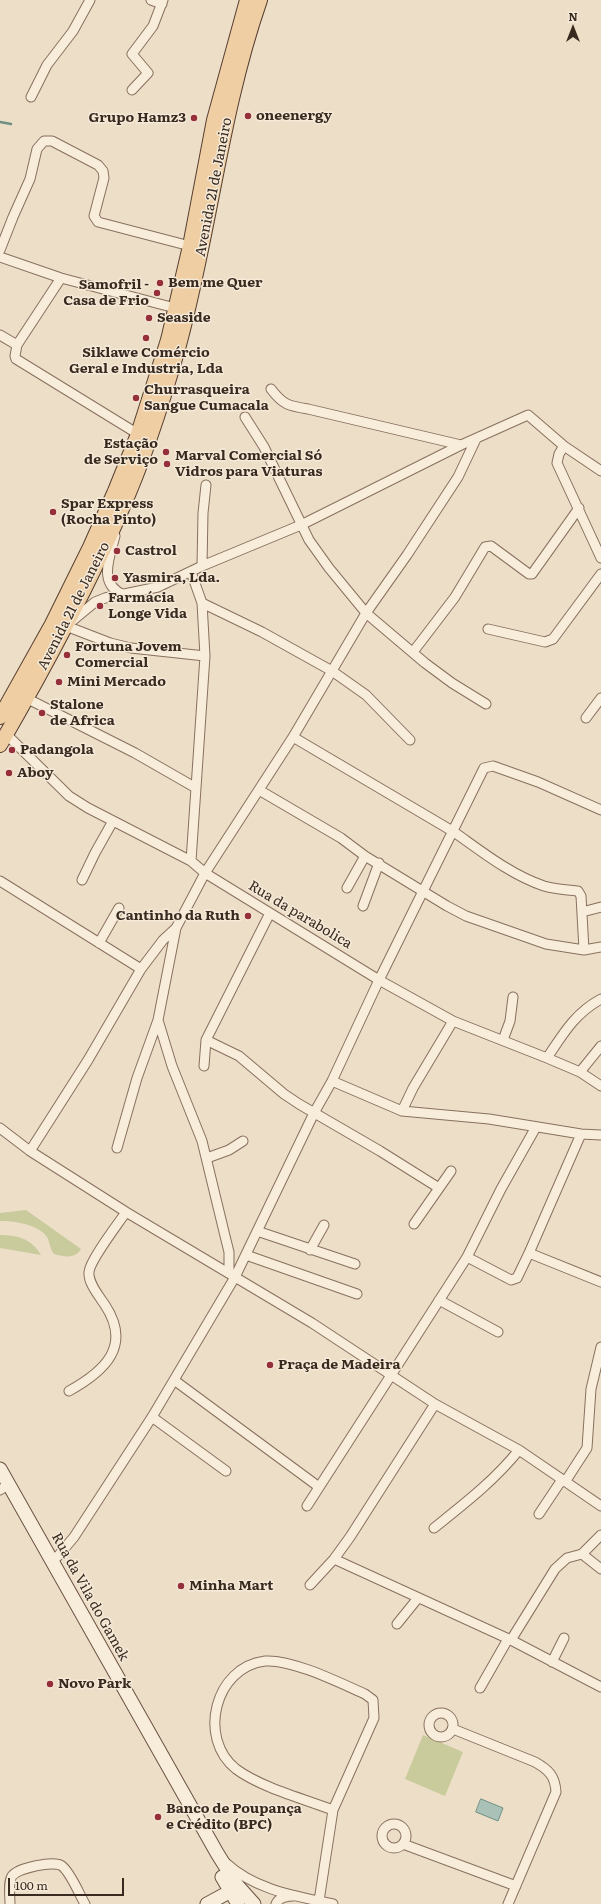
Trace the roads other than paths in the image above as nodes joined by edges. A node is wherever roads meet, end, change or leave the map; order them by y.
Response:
1 (90, 0) edge
2 (151, 0) edge
3 (247, 0) edge
4 (260, 0) edge
5 (163, 2) edge
6 (132, 90) dead end
7 (31, 97) dead end
8 (190, 246) junction
9 (0, 250) edge
10 (0, 257) edge
11 (61, 278) junction
12 (175, 308) junction
13 (0, 335) edge
14 (17, 345) junction
15 (271, 389) dead end
16 (245, 417) dead end
17 (138, 434) junction
18 (476, 439) junction
19 (462, 445) junction
20 (564, 446) junction
21 (601, 471) edge
22 (206, 485) dead end
23 (579, 508) junction
24 (122, 511) junction
25 (301, 525) junction
26 (601, 558) edge
27 (202, 566) junction
28 (191, 572) junction
29 (601, 574) edge
30 (124, 595) junction
31 (202, 603) junction
32 (366, 613) junction
33 (66, 626) junction
34 (488, 629) dead end
35 (413, 652) junction
36 (205, 656) junction
37 (332, 671) junction
38 (26, 698) junction
39 (601, 698) edge
40 (486, 704) dead end
41 (0, 717) edge
42 (586, 718) dead end
43 (293, 737) junction
44 (3, 739) edge
45 (410, 740) dead end
46 (196, 788) junction
47 (259, 790) junction
48 (601, 810) edge
49 (113, 821) junction
50 (454, 832) junction
51 (365, 856) junction
52 (192, 861) junction
53 (379, 863) junction
54 (205, 873) junction
55 (82, 880) dead end
56 (0, 881) edge
57 (347, 888) dead end
58 (424, 891) junction
59 (363, 906) dead end
60 (601, 907) edge
61 (119, 908) dead end
62 (582, 912) junction
63 (270, 913) junction
64 (176, 928) junction
65 (99, 943) junction
66 (601, 947) edge
67 (584, 950) junction
68 (141, 969) junction
69 (379, 980) junction
70 (514, 997) dead end
71 (601, 999) edge
72 (158, 1020) junction
73 (453, 1021) junction
74 (206, 1040) junction
75 (503, 1040) junction
76 (601, 1046) edge
77 (547, 1058) junction
78 (204, 1066) dead end
79 (580, 1072) junction
80 (332, 1081) junction
81 (601, 1086) edge
82 (402, 1111) junction
83 (314, 1113) junction
84 (536, 1127) junction
85 (0, 1128) edge
86 (581, 1134) junction
87 (601, 1136) edge
88 (243, 1141) dead end
89 (117, 1148) dead end
90 (30, 1151) junction
91 (207, 1158) junction
92 (451, 1171) dead end
93 (439, 1188) junction
94 (126, 1212) junction
95 (414, 1224) dead end
96 (324, 1225) dead end
97 (257, 1232) junction
98 (310, 1250) junction
99 (529, 1253) junction
100 (246, 1255) junction
101 (467, 1256) junction
102 (355, 1264) dead end
103 (232, 1274) junction
104 (601, 1282) edge
105 (357, 1294) dead end
106 (439, 1300) junction
107 (498, 1332) dead end
108 (600, 1352) edge
109 (392, 1376) junction
110 (174, 1380) junction
111 (70, 1391) dead end
112 (435, 1404) junction
113 (152, 1417) junction
114 (519, 1450) junction
115 (0, 1469) edge
116 (226, 1471) dead end
117 (563, 1481) junction
118 (1, 1487) edge
119 (318, 1487) junction
120 (307, 1506) dead end
121 (601, 1506) edge
122 (539, 1514) dead end
123 (434, 1528) dead end
124 (601, 1535) edge
125 (582, 1554) junction
126 (334, 1559) junction
127 (52, 1561) junction
128 (601, 1569) edge
129 (310, 1585) dead end
130 (418, 1598) junction
131 (397, 1624) dead end
132 (564, 1638) dead end
133 (510, 1640) junction
134 (552, 1662) junction
135 (601, 1687) edge
136 (480, 1688) dead end
137 (453, 1728) dead end
138 (333, 1810) junction
139 (403, 1844) dead end
140 (217, 1853) junction
141 (516, 1886) junction
142 (231, 1891) junction
143 (296, 1896) junction
144 (319, 1901) junction
145 (10, 1904) edge
146 (85, 1904) edge
147 (207, 1904) edge
148 (238, 1904) edge
149 (254, 1904) edge
150 (276, 1904) edge
151 (333, 1904) edge
152 (508, 1904) edge

1 - 7 street
2 - 5 street
3 - 8 main road, Avenida 21 de Janeiro
4 - 24 main road, Avenida 21 de Janeiro
5 - 6 street
8 - 9 street
8 - 12 main road, Avenida 21 de Janeiro
10 - 11 street
11 - 12 street
11 - 14 street
12 - 17 main road, Avenida 21 de Janeiro
13 - 14 street
14 - 17 street
15 - 19 street
16 - 25 street
17 - 41 main road, Avenida 21 de Janeiro
18 - 19 street
18 - 20 street
18 - 32 street
19 - 25 street
20 - 21 street
20 - 23 street
22 - 27 street
23 - 26 street
23 - 35 street
24 - 30 street
24 - 33 main road, Avenida 21 de Janeiro
25 - 27 street
25 - 32 street
27 - 28 street
28 - 30 street
28 - 31 street
29 - 34 street
30 - 33 street
31 - 36 street
31 - 37 street
32 - 35 street
32 - 37 street
33 - 36 street
33 - 38 main road, Avenida 21 de Janeiro
35 - 40 street
36 - 46 street
37 - 43 street
37 - 45 street
38 - 44 main road, Avenida 21 de Janeiro
38 - 46 street
39 - 42 street
43 - 47 street
43 - 50 street
44 - 49 street, Rua da parabolica
46 - 52 street
47 - 51 street
47 - 54 street
48 - 50 street
49 - 52 street, Rua da parabolica
49 - 55 street
50 - 58 street
50 - 62 street
51 - 53 street
51 - 57 street
52 - 54 street, Rua da parabolica
53 - 58 street
53 - 59 street
54 - 63 street, Rua da parabolica
54 - 64 street
56 - 65 street
58 - 67 street
58 - 69 street
60 - 62 street
61 - 65 street
62 - 67 street
63 - 69 street, Rua da parabolica
63 - 74 street
64 - 68 street
64 - 72 street
65 - 68 street
66 - 67 street
68 - 90 street
69 - 73 street, Rua da parabolica
69 - 80 street
70 - 75 street
71 - 77 street
72 - 89 street
72 - 91 street
73 - 75 street, Rua da parabolica
73 - 82 street
74 - 78 street
74 - 83 street
75 - 77 street, Rua da parabolica
76 - 79 street
77 - 79 street, Rua da parabolica
79 - 81 street, Rua da parabolica
80 - 82 street
80 - 83 street
82 - 84 street
83 - 93 street
83 - 97 street
84 - 86 street
84 - 101 street
85 - 90 street
86 - 87 street
86 - 99 street
88 - 91 street
90 - 94 street
91 - 103 street
92 - 93 street
93 - 95 street
94 - 103 street
94 - 111 street
96 - 98 street
97 - 98 street
97 - 100 street
98 - 102 street
99 - 101 street
99 - 104 street
100 - 103 street
100 - 105 street
101 - 106 street
103 - 109 street
103 - 110 street
106 - 107 street
106 - 109 street
108 - 117 street
109 - 112 street
109 - 119 street
110 - 113 street
110 - 119 street
112 - 114 street
112 - 126 street
113 - 116 street
113 - 127 street
114 - 117 street
114 - 123 street
115 - 127 main road, Rua da Vila do Gamek
117 - 121 street
117 - 122 street
118 - 142 main road, Rua da Vila do Gamek
119 - 120 street
124 - 125 street
125 - 128 street
125 - 133 street
126 - 129 street
126 - 130 street
127 - 140 main road, Rua da Vila do Gamek
130 - 131 street
130 - 133 street
132 - 134 street
133 - 134 street
133 - 136 street
134 - 135 street
137 - 141 street
138 - 138 street
138 - 144 street
139 - 141 street
140 - 143 street
140 - 149 main road, Rua da Vila do Gamek
141 - 152 street
142 - 147 main road
142 - 148 main road, Rua da Vila do Gamek
143 - 144 street
143 - 150 street
144 - 151 street
145 - 146 street

